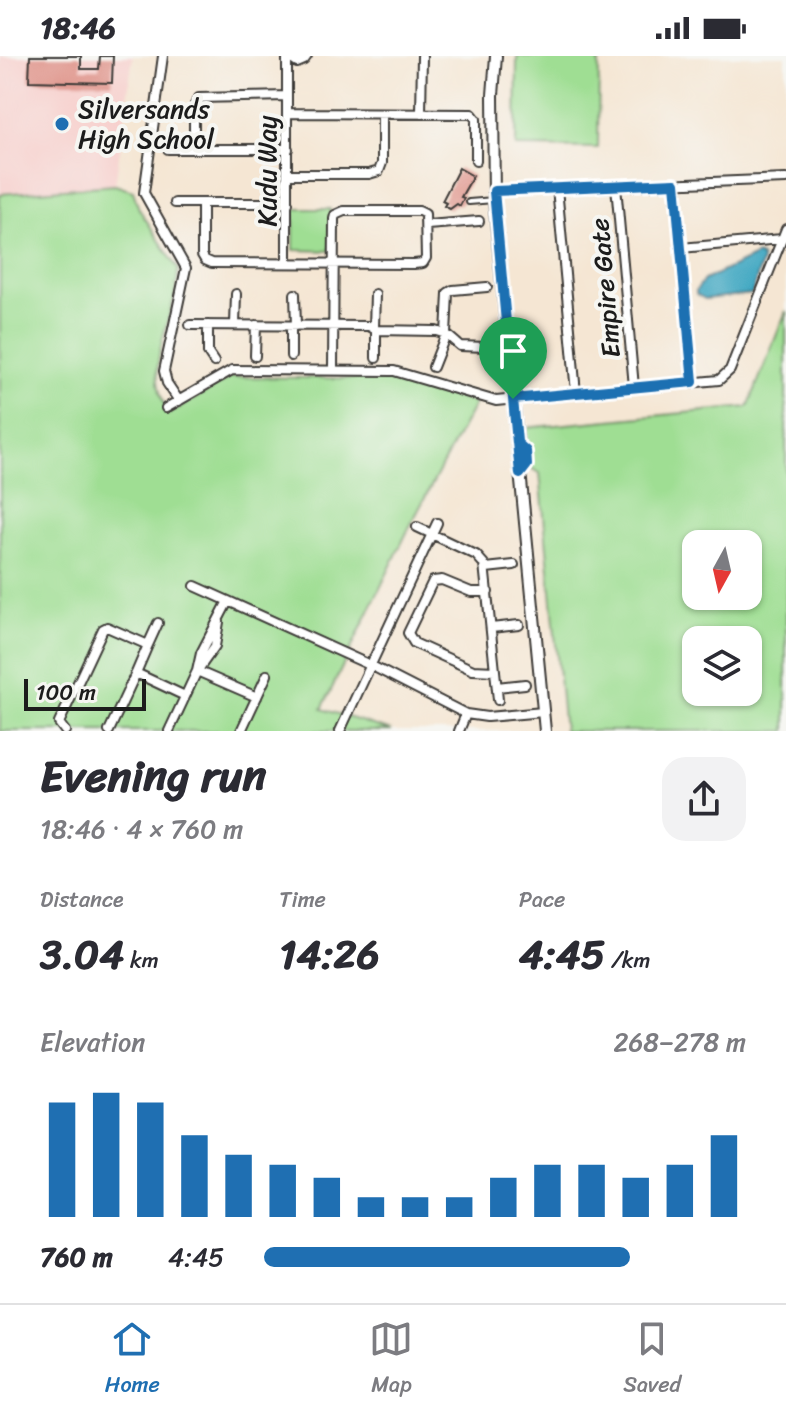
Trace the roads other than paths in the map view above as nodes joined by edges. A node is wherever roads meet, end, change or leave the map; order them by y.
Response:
1 (163, 56) edge
2 (287, 56) edge
3 (315, 56) edge
4 (422, 56) edge
5 (490, 56) edge
6 (496, 56) edge
7 (302, 60) edge
8 (288, 79) junction
9 (493, 95) junction
10 (287, 96) junction
11 (288, 113) junction
12 (421, 113) junction
13 (382, 114) junction
14 (168, 149) dead end
15 (194, 149) junction
16 (288, 149) junction
17 (476, 161) dead end
18 (288, 174) junction
19 (784, 179) edge
20 (675, 183) junction
21 (616, 186) junction
22 (557, 188) junction
23 (494, 195) junction
24 (469, 202) dead end
25 (175, 203) dead end
26 (202, 203) junction
27 (288, 203) junction
28 (479, 221) dead end
29 (427, 225) junction
30 (786, 229) edge
31 (782, 239) junction
32 (681, 248) junction
33 (287, 263) junction
34 (333, 264) junction
35 (487, 287) dead end
36 (236, 294) dead end
37 (295, 294) dead end
38 (375, 294) dead end
39 (190, 325) dead end
40 (208, 325) junction
41 (235, 325) junction
42 (256, 325) junction
43 (293, 326) junction
44 (333, 326) junction
45 (375, 329) junction
46 (446, 334) junction
47 (486, 347) dead end
48 (255, 356) dead end
49 (291, 356) dead end
50 (376, 358) dead end
51 (214, 362) dead end
52 (433, 367) dead end
53 (333, 370) junction
54 (693, 382) junction
55 (634, 387) junction
56 (576, 393) junction
57 (513, 399) junction
58 (179, 401) junction
59 (166, 408) dead end
60 (437, 523) dead end
61 (417, 527) dead end
62 (432, 534) junction
63 (514, 565) dead end
64 (486, 568) junction
65 (195, 586) dead end
66 (488, 592) junction
67 (228, 601) junction
68 (158, 623) dead end
69 (519, 625) dead end
70 (491, 628) junction
71 (148, 645) junction
72 (372, 666) junction
73 (197, 671) junction
74 (495, 671) junction
75 (136, 673) junction
76 (267, 675) dead end
77 (525, 684) dead end
78 (497, 687) junction
79 (185, 696) junction
80 (257, 697) junction
81 (498, 700) dead end
82 (543, 712) junction
83 (466, 714) junction
84 (65, 731) edge
85 (109, 731) edge
86 (169, 731) edge
87 (241, 731) edge
88 (340, 731) edge
89 (459, 731) edge
90 (545, 731) edge

1 - 58 street
2 - 7 street
2 - 8 street, Kudu Way
3 - 7 street
4 - 12 street
5 - 9 street
6 - 9 street
7 - 8 street, Kudu Way
8 - 10 street, Kudu Way
9 - 23 street
10 - 11 street, Kudu Way
10 - 15 street
11 - 13 street
11 - 16 street, Kudu Way
12 - 13 street
12 - 17 street
13 - 18 street
14 - 15 street
15 - 16 street
16 - 18 street, Kudu Way
18 - 27 street, Kudu Way
19 - 20 street
20 - 21 street
20 - 32 street
21 - 22 street
21 - 55 street, Empire Gate
22 - 23 street
22 - 56 street
23 - 24 lane
23 - 57 street
25 - 26 street
26 - 27 street
26 - 33 street
27 - 33 street, Kudu Way
28 - 29 street
29 - 34 street
29 - 34 street
30 - 31 street
31 - 32 street
31 - 54 street
32 - 54 street
33 - 34 street
34 - 44 street
35 - 46 street
36 - 41 street
37 - 43 street
38 - 45 street
39 - 40 street
40 - 41 street
40 - 51 street
41 - 42 street
42 - 43 street
42 - 48 street
43 - 44 street
43 - 49 street
44 - 45 street
44 - 53 street
45 - 46 street
45 - 50 street
46 - 47 street
46 - 52 street
53 - 57 street
53 - 58 street
54 - 55 street
55 - 56 street
56 - 57 street
57 - 82 street
58 - 59 street
60 - 62 street
61 - 62 street
62 - 64 street
62 - 72 street
63 - 64 street
64 - 66 street
65 - 67 street
66 - 70 street
66 - 74 street
67 - 72 street
67 - 73 street
68 - 71 street
69 - 70 street
70 - 74 street
71 - 75 street
71 - 84 street
72 - 83 street
72 - 88 street
73 - 79 street
73 - 80 street
74 - 78 street
75 - 79 street
75 - 85 street
76 - 80 street
77 - 78 street
78 - 81 street
79 - 86 street
80 - 87 street
82 - 83 street
82 - 90 street
83 - 89 street

